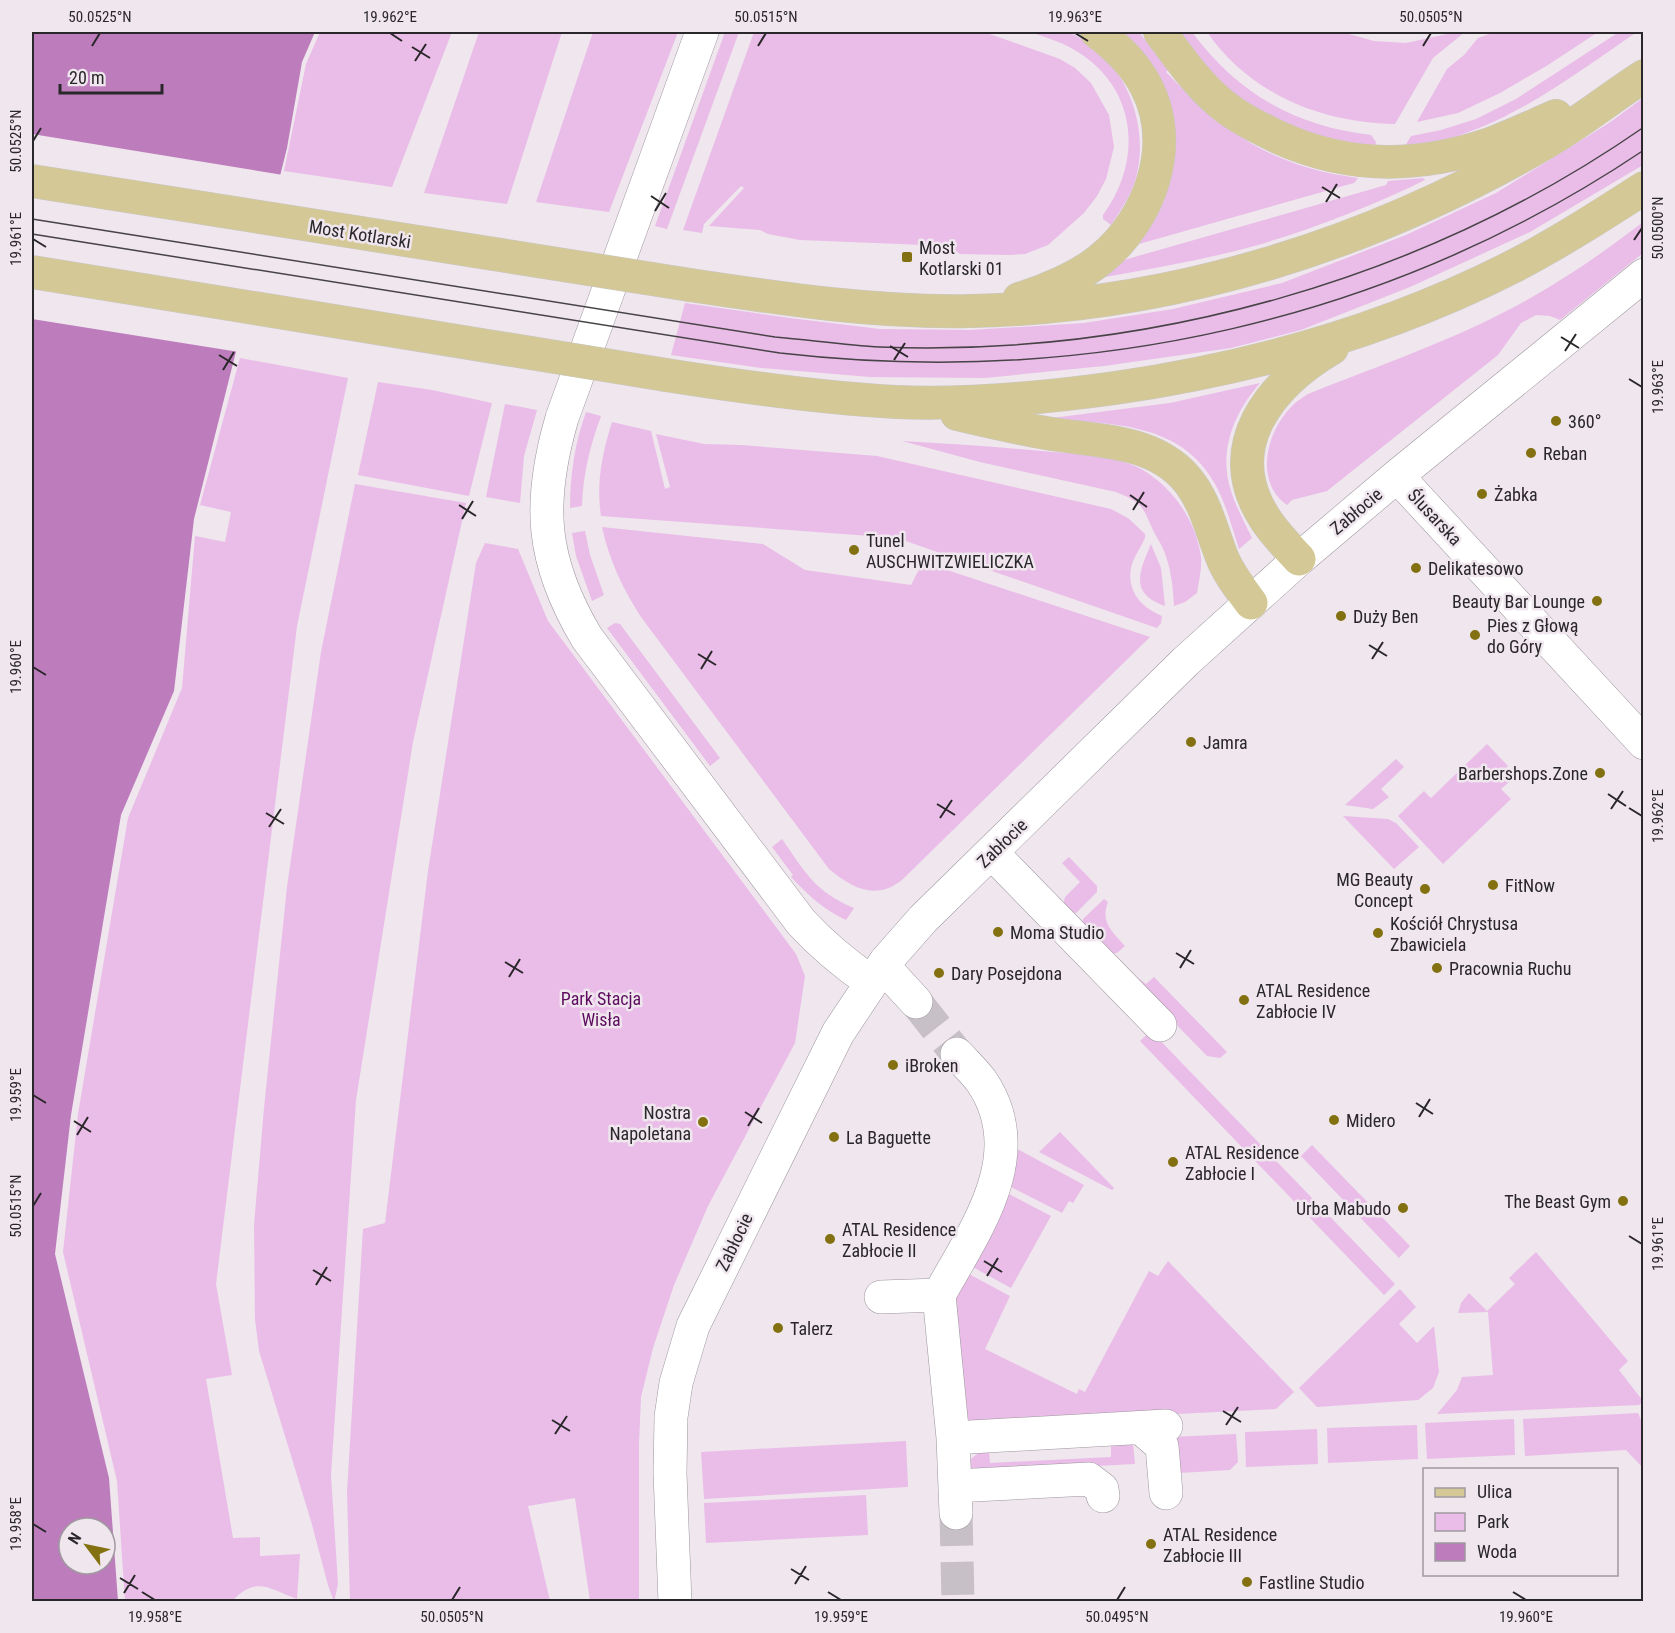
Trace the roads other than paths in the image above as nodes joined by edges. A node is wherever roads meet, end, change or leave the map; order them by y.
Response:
1 (702, 32) edge
2 (1097, 32) edge
3 (1160, 32) edge
4 (1644, 74) edge
5 (32, 181) edge
6 (1644, 188) edge
7 (32, 272) edge
8 (1644, 275) edge
9 (972, 311) junction
10 (1366, 328) junction
11 (897, 402) junction
12 (1397, 476) junction
13 (1299, 559) junction
14 (1251, 603) junction
15 (1644, 743) edge
16 (992, 853) junction
17 (877, 974) junction
18 (916, 1002) tunnel mouth
19 (1160, 1025) dead end
20 (957, 1054) tunnel mouth
21 (939, 1295) junction
22 (881, 1297) dead end
23 (953, 1438) junction
24 (1166, 1492) dead end
25 (1103, 1496) dead end
26 (675, 1602) edge

1 - 17 street
2 - 9 main road
3 - 4 main road
4 - 9 main road
5 - 9 main road, Most Kotlarski, bridge
6 - 10 main road
7 - 11 main road, bridge
8 - 12 street, Zabłocie
10 - 11 main road
10 - 13 main road
11 - 14 main road
12 - 13 street, Zabłocie
12 - 15 street, Ślusarska
13 - 14 street, Zabłocie
14 - 16 street, Zabłocie
16 - 17 street, Zabłocie
16 - 19 street
17 - 18 street
17 - 26 street, Zabłocie
20 - 21 street
21 - 22 street
21 - 23 street
23 - 24 street
23 - 25 street

